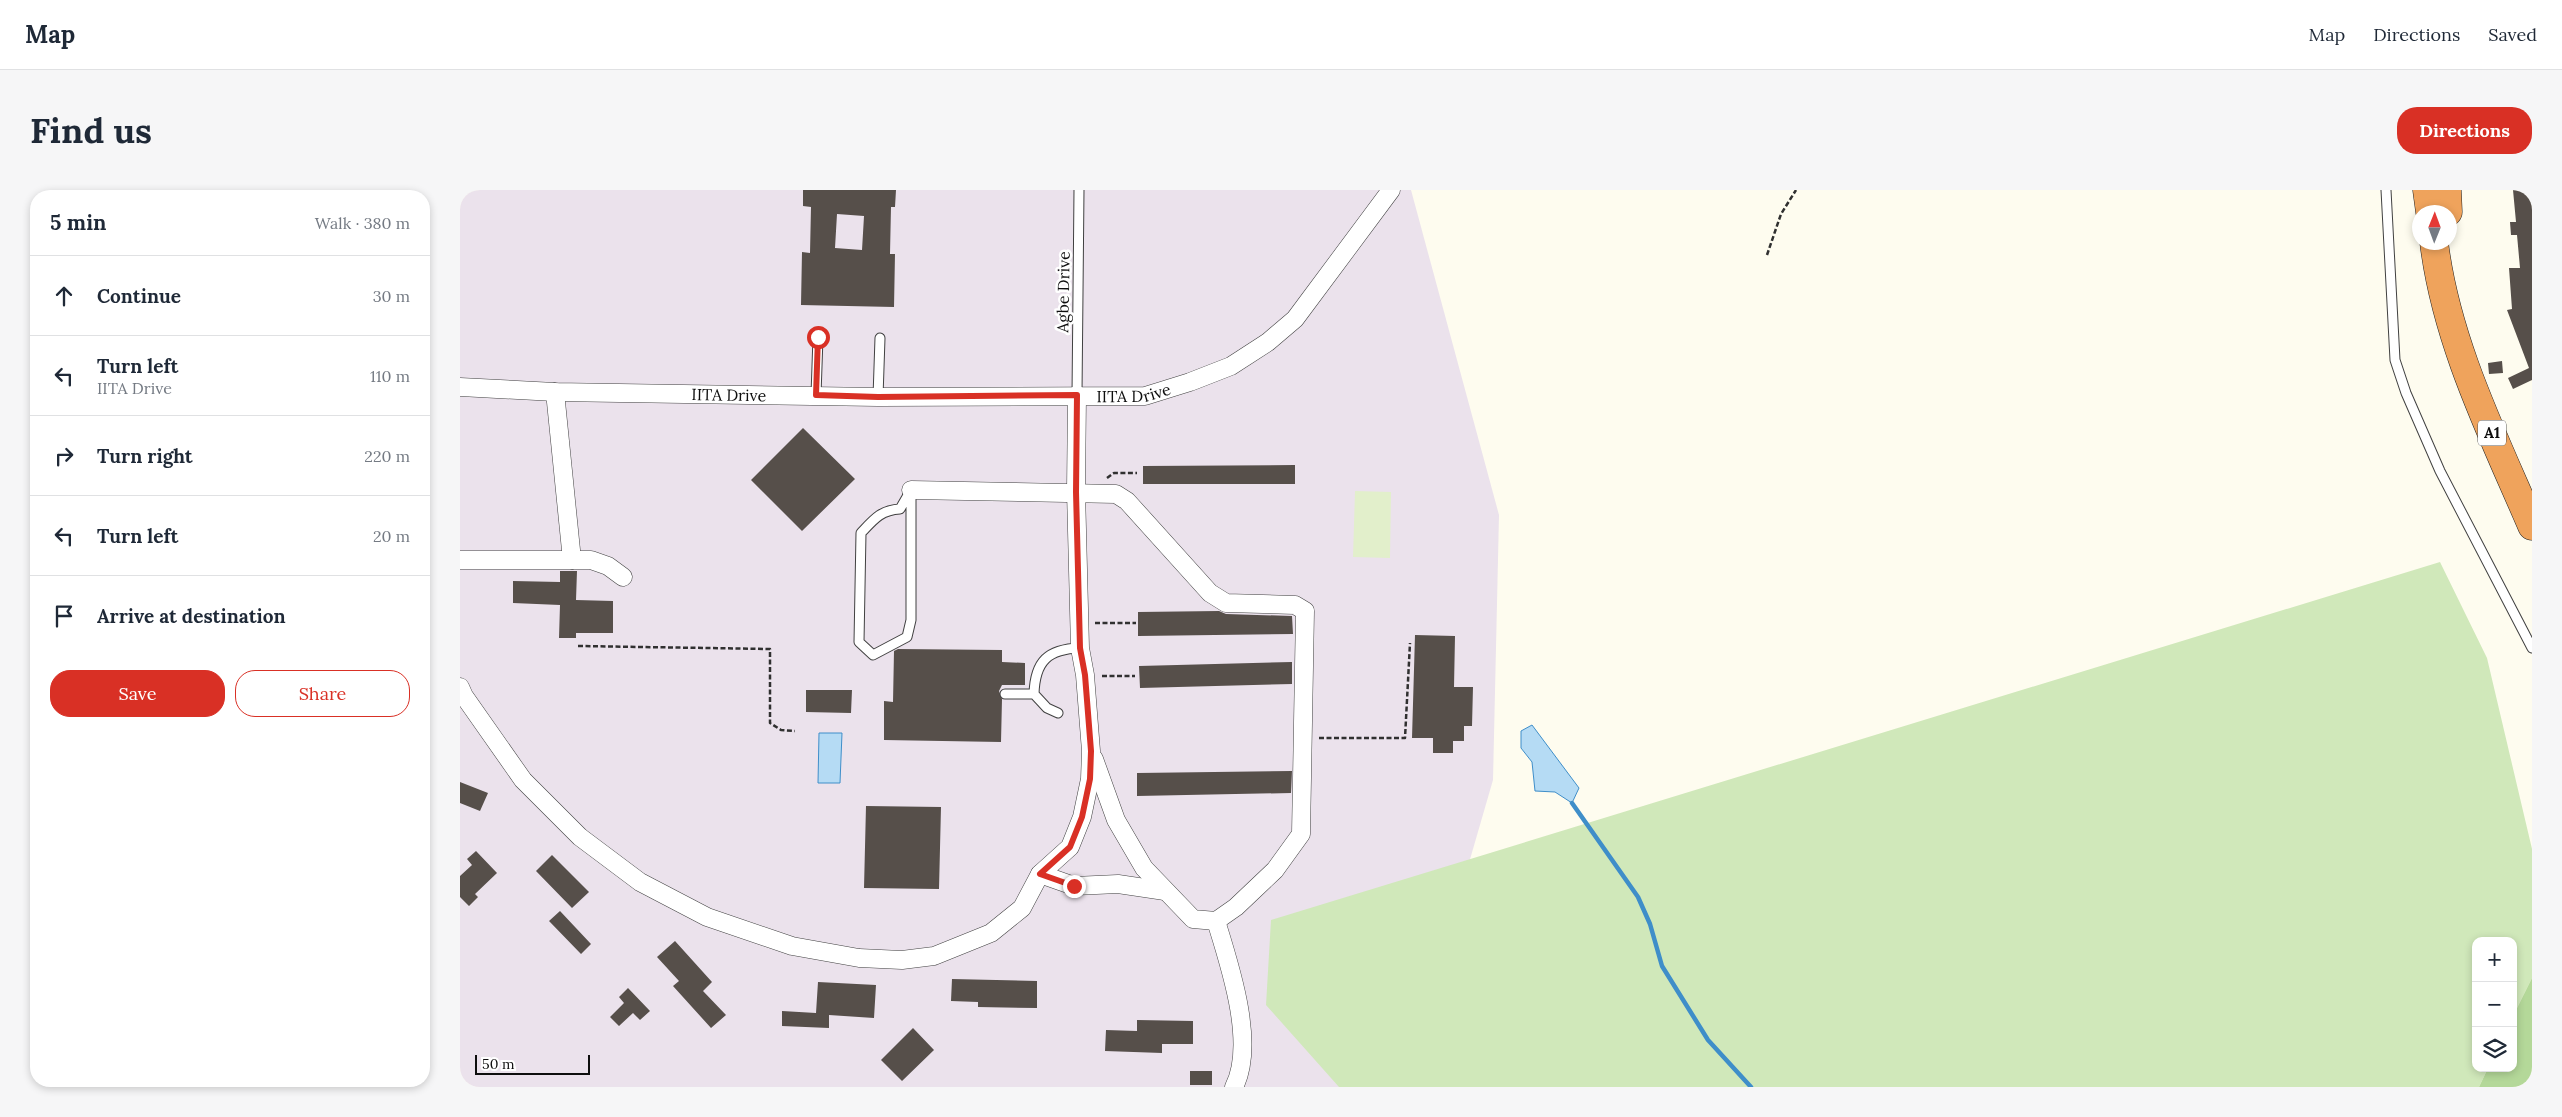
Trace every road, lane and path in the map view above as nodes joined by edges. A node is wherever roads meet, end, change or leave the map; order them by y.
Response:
1 (1079, 190) edge
2 (1391, 190) edge
3 (1796, 190) edge
4 (2386, 190) edge
5 (2427, 190) edge
6 (2447, 190) edge
7 (2429, 205) edge
8 (2448, 205) edge
9 (2435, 250) edge
10 (2451, 250) edge
11 (1767, 255) dead end
12 (818, 337) dead end
13 (880, 338) dead end
14 (2457, 339) junction
15 (460, 386) edge
16 (555, 392) junction
17 (816, 395) junction
18 (1077, 395) junction
19 (878, 397) junction
20 (911, 490) junction
21 (1076, 492) junction
22 (2532, 526) edge
23 (460, 560) edge
24 (572, 560) junction
25 (623, 577) dead end
26 (1081, 622) junction
27 (1136, 624) dead end
28 (1410, 643) dead end
29 (578, 646) dead end
30 (1080, 648) junction
31 (2532, 648) edge
32 (1085, 675) junction
33 (1135, 676) dead end
34 (460, 687) edge
35 (1005, 694) dead end
36 (1034, 694) junction
37 (1058, 713) dead end
38 (795, 731) dead end
39 (1303, 738) junction
40 (1091, 751) junction
41 (1040, 874) junction
42 (1166, 891) junction
43 (1216, 921) junction
44 (1234, 1087) edge

1 - 18 lane, Agbe Drive
2 - 18 street, IITA Drive
3 - 11 path
4 - 31 lane
5 - 7 highway
6 - 8 highway
9 - 14 highway, A1
10 - 14 highway, A1
12 - 17 lane
13 - 19 lane
14 - 22 highway, A1
15 - 16 street, IITA Drive
16 - 17 street, IITA Drive
16 - 24 street
17 - 19 street, IITA Drive
18 - 19 street, IITA Drive
18 - 21 street
20 - 20 lane
20 - 21 street
21 - 26 street
21 - 39 street
23 - 24 street
24 - 25 street
26 - 27 path
26 - 30 street
28 - 39 path
29 - 38 path
30 - 32 street
30 - 36 lane
32 - 33 path
32 - 40 street
34 - 41 street
35 - 36 lane
36 - 37 lane
39 - 43 street
40 - 41 street
40 - 42 street
41 - 42 street
42 - 43 street
43 - 44 street

